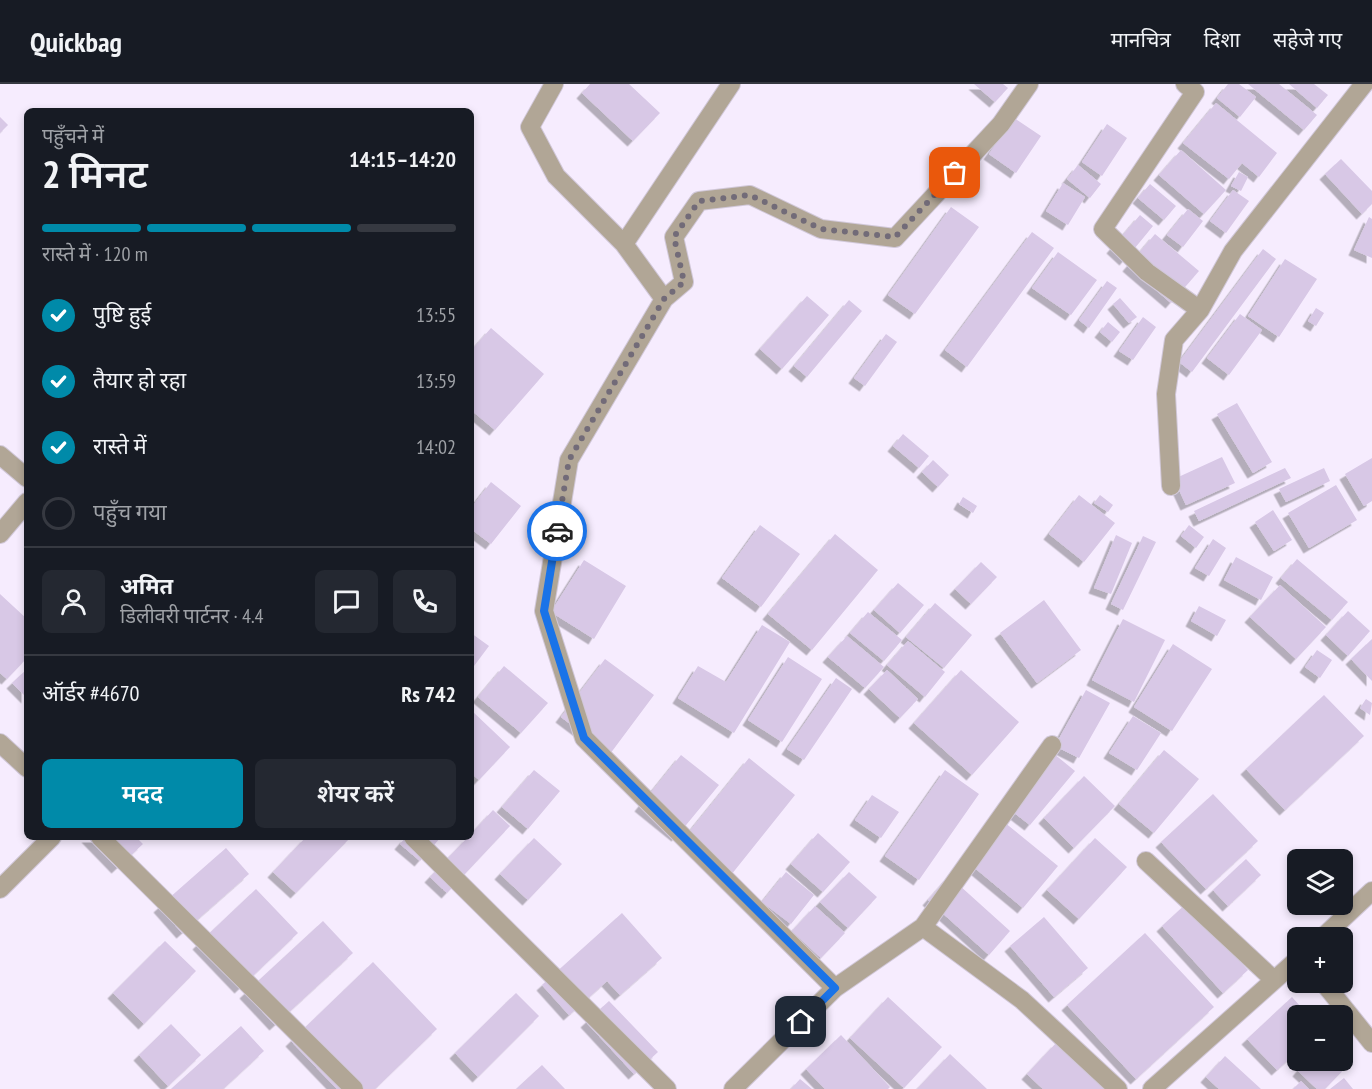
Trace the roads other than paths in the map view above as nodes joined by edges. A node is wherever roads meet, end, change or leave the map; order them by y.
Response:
1 (554, 84) edge
2 (731, 84) edge
3 (1029, 84) edge
4 (1185, 84) edge
5 (1364, 84) edge
6 (624, 244) junction
7 (664, 299) junction
8 (1200, 310) junction
9 (0, 455) edge
10 (24, 475) edge
11 (1171, 486) dead end
12 (24, 506) edge
13 (0, 534) edge
14 (0, 743) edge
15 (1052, 745) dead end
16 (24, 765) edge
17 (49, 840) edge
18 (103, 840) edge
19 (416, 840) edge
20 (1146, 861) dead end
21 (0, 889) edge
22 (1372, 891) edge
23 (923, 927) junction
24 (1334, 927) edge
25 (1287, 969) edge
26 (1274, 980) junction
27 (835, 988) junction
28 (1332, 993) edge
29 (1372, 1043) edge
30 (354, 1089) edge
31 (666, 1089) edge
32 (733, 1089) edge
33 (1118, 1089) edge
34 (1152, 1089) edge

1 - 6 street
2 - 6 street
3 - 7 street
4 - 8 street
5 - 8 street
6 - 7 street
7 - 27 street
8 - 11 street
9 - 10 street
12 - 13 street
14 - 16 street
15 - 23 street
17 - 21 street
18 - 30 street
19 - 31 street
20 - 26 street
22 - 24 street
23 - 27 street
23 - 33 street
25 - 26 street
26 - 34 street
27 - 32 street
28 - 29 street

